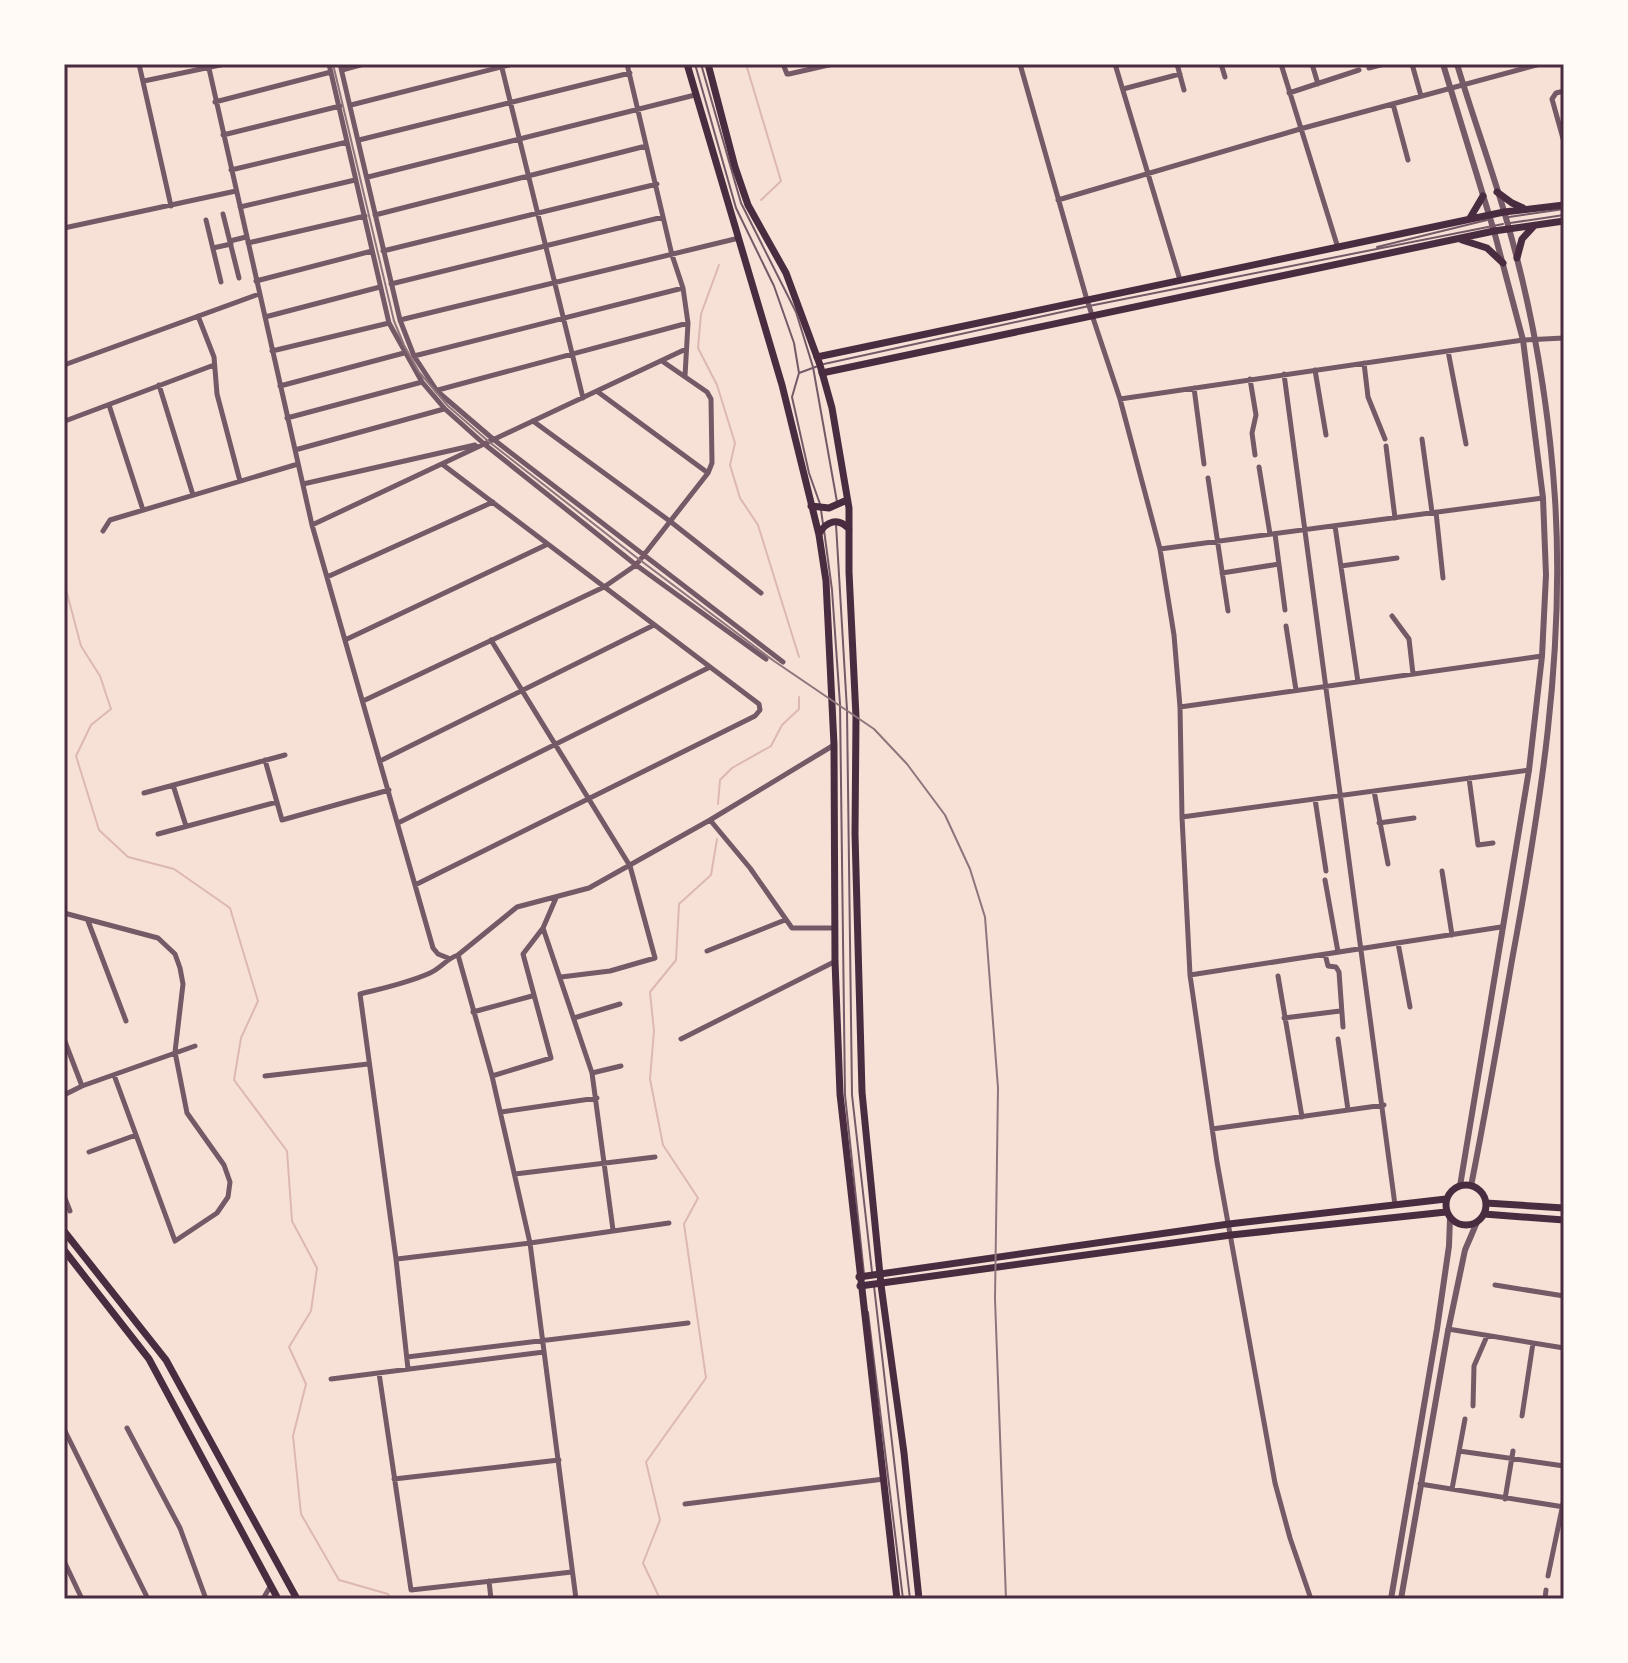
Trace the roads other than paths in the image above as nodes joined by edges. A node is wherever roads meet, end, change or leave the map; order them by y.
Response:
1 (139, 64) edge
2 (225, 64) edge
3 (329, 64) edge
4 (364, 64) edge
5 (513, 64) edge
6 (627, 64) edge
7 (687, 64) edge
8 (695, 64) edge
9 (701, 64) edge
10 (708, 64) edge
11 (783, 64) edge
12 (833, 64) edge
13 (1020, 64) edge
14 (1115, 64) edge
15 (1177, 64) edge
16 (1221, 64) edge
17 (1281, 64) edge
18 (1312, 64) edge
19 (1384, 64) edge
20 (1412, 64) edge
21 (1443, 64) edge
22 (1457, 64) edge
23 (1540, 64) edge
24 (501, 65) edge
25 (209, 66) edge
26 (341, 67) edge
27 (1369, 68) dead end
28 (1359, 70) dead end
29 (331, 72) junction
30 (630, 73) junction
31 (1180, 74) junction
32 (1225, 77) dead end
33 (143, 81) junction
34 (1318, 84) junction
35 (1463, 85) junction
36 (1450, 88) junction
37 (1123, 89) junction
38 (1184, 90) dead end
39 (1564, 91) edge
40 (1289, 93) junction
41 (695, 95) junction
42 (1421, 96) junction
43 (215, 102) junction
44 (510, 103) junction
45 (1393, 104) junction
46 (340, 106) junction
47 (351, 106) junction
48 (638, 110) junction
49 (1300, 129) junction
50 (223, 135) junction
51 (359, 140) junction
52 (520, 141) junction
53 (347, 142) junction
54 (1564, 142) edge
55 (646, 146) junction
56 (1408, 160) dead end
57 (231, 170) junction
58 (1148, 173) junction
59 (528, 175) junction
60 (368, 177) junction
61 (355, 180) junction
62 (657, 184) junction
63 (236, 191) junction
64 (1497, 192) junction
65 (1483, 196) junction
66 (1058, 200) junction
67 (171, 206) junction
68 (239, 207) junction
69 (1564, 207) edge
70 (1529, 209) junction
71 (537, 212) junction
72 (223, 214) dead end
73 (375, 215) junction
74 (365, 216) junction
75 (663, 217) junction
76 (1564, 218) edge
77 (206, 220) dead end
78 (1469, 220) junction
79 (1507, 220) junction
80 (1492, 223) junction
81 (1536, 225) junction
82 (64, 228) edge
83 (740, 237) junction
84 (1455, 239) junction
85 (247, 240) junction
86 (230, 243) junction
87 (546, 247) junction
88 (213, 248) junction
89 (1338, 248) junction
90 (1368, 250) junction
91 (372, 251) junction
92 (383, 251) junction
93 (672, 255) junction
94 (1517, 258) junction
95 (1503, 263) junction
96 (239, 278) dead end
97 (1180, 280) junction
98 (256, 281) junction
99 (221, 282) dead end
100 (391, 284) junction
101 (555, 284) junction
102 (380, 287) junction
103 (683, 288) junction
104 (259, 294) junction
105 (1088, 303) junction
106 (198, 316) junction
107 (1092, 316) junction
108 (264, 317) junction
109 (563, 319) junction
110 (400, 320) junction
111 (389, 323) junction
112 (688, 323) junction
113 (1564, 338) edge
114 (1534, 339) junction
115 (1523, 340) junction
116 (686, 349) junction
117 (272, 351) junction
118 (1448, 351) junction
119 (404, 353) junction
120 (572, 353) junction
121 (414, 356) junction
122 (662, 361) junction
123 (1364, 363) junction
124 (64, 365) edge
125 (214, 365) junction
126 (818, 366) junction
127 (1315, 370) junction
128 (799, 373) junction
129 (1284, 374) junction
130 (685, 377) junction
131 (1250, 379) junction
132 (422, 382) junction
133 (159, 385) junction
134 (280, 386) junction
135 (1194, 388) junction
136 (437, 391) junction
137 (598, 392) junction
138 (583, 398) junction
139 (1120, 399) junction
140 (109, 404) junction
141 (445, 409) junction
142 (287, 418) junction
143 (65, 421) edge
144 (532, 421) junction
145 (1326, 435) dead end
146 (493, 439) junction
147 (1422, 439) dead end
148 (483, 443) junction
149 (1466, 444) dead end
150 (295, 450) junction
151 (1255, 455) dead end
152 (298, 464) junction
153 (442, 464) junction
154 (1204, 464) dead end
155 (1259, 467) dead end
156 (708, 473) junction
157 (1208, 478) dead end
158 (241, 481) junction
159 (303, 484) junction
160 (193, 495) junction
161 (1555, 497) junction
162 (1564, 497) edge
163 (1543, 498) junction
164 (847, 500) junction
165 (493, 502) junction
166 (811, 506) junction
167 (837, 506) junction
168 (821, 508) junction
169 (143, 510) junction
170 (1434, 512) junction
171 (1395, 518) junction
172 (671, 522) junction
173 (835, 522) junction
174 (312, 525) junction
175 (824, 526) junction
176 (1335, 526) junction
177 (849, 529) junction
178 (1305, 530) junction
179 (103, 531) dead end
180 (1272, 534) junction
181 (819, 535) junction
182 (1217, 541) junction
183 (548, 544) junction
184 (1160, 549) junction
185 (645, 557) junction
186 (1397, 558) dead end
187 (1279, 564) junction
188 (636, 565) junction
189 (1341, 566) junction
190 (1222, 573) junction
191 (327, 577) junction
192 (1443, 578) dead end
193 (604, 587) junction
194 (761, 593) dead end
195 (1285, 610) dead end
196 (1228, 611) dead end
197 (1392, 616) dead end
198 (654, 625) junction
199 (1286, 626) dead end
200 (345, 640) junction
201 (491, 640) junction
202 (1542, 656) junction
203 (1555, 656) junction
204 (1564, 656) edge
205 (766, 659) dead end
206 (783, 662) dead end
207 (710, 667) junction
208 (1413, 674) junction
209 (1358, 682) junction
210 (1327, 686) junction
211 (522, 690) junction
212 (1296, 690) junction
213 (363, 701) junction
214 (1180, 707) junction
215 (555, 744) junction
216 (834, 745) junction
217 (285, 755) dead end
218 (265, 760) junction
219 (380, 761) junction
220 (1529, 770) junction
221 (1469, 778) junction
222 (173, 785) junction
223 (389, 790) junction
224 (1374, 791) junction
225 (144, 793) dead end
226 (1341, 795) junction
227 (589, 799) junction
228 (1315, 799) junction
229 (277, 802) junction
230 (1182, 817) junction
231 (1414, 818) dead end
232 (710, 820) junction
233 (398, 823) junction
234 (1379, 823) junction
235 (186, 826) junction
236 (158, 834) dead end
237 (1493, 843) dead end
238 (1388, 864) dead end
239 (630, 866) junction
240 (1326, 871) dead end
241 (1442, 871) dead end
242 (1325, 880) dead end
243 (415, 885) junction
244 (556, 897) junction
245 (64, 913) edge
246 (88, 920) junction
247 (785, 920) junction
248 (1501, 927) junction
249 (543, 928) junction
250 (835, 928) junction
251 (1452, 935) junction
252 (1398, 943) junction
253 (1363, 948) junction
254 (707, 951) dead end
255 (1338, 952) junction
256 (1325, 954) junction
257 (458, 955) junction
258 (448, 958) junction
259 (835, 961) junction
260 (1190, 975) junction
261 (1278, 976) dead end
262 (561, 977) junction
263 (532, 996) junction
264 (620, 1004) dead end
265 (1410, 1007) dead end
266 (1340, 1011) junction
267 (473, 1012) junction
268 (574, 1018) junction
269 (1284, 1018) junction
270 (126, 1021) dead end
271 (1343, 1027) dead end
272 (64, 1039) edge
273 (681, 1039) dead end
274 (1338, 1039) dead end
275 (195, 1046) dead end
276 (175, 1052) junction
277 (368, 1064) junction
278 (621, 1066) dead end
279 (592, 1073) junction
280 (114, 1075) junction
281 (265, 1076) dead end
282 (492, 1076) junction
283 (82, 1086) junction
284 (64, 1095) edge
285 (597, 1098) junction
286 (1384, 1105) junction
287 (1348, 1110) junction
288 (501, 1112) junction
289 (1302, 1117) junction
290 (1212, 1129) junction
291 (136, 1135) junction
292 (89, 1152) dead end
293 (655, 1157) dead end
294 (606, 1163) junction
295 (515, 1174) junction
296 (1460, 1186) junction
297 (1471, 1186) junction
298 (64, 1196) edge
299 (1446, 1199) junction
300 (1486, 1203) junction
301 (1395, 1205) junction
302 (1564, 1208) edge
303 (70, 1211) dead end
304 (1484, 1214) junction
305 (1448, 1215) junction
306 (1564, 1220) edge
307 (1477, 1222) junction
308 (669, 1223) dead end
309 (1229, 1224) junction
310 (613, 1230) junction
311 (64, 1231) edge
312 (1231, 1235) junction
313 (530, 1243) junction
314 (64, 1250) edge
315 (1004, 1257) junction
316 (396, 1259) junction
317 (1005, 1268) junction
318 (869, 1276) junction
319 (1495, 1285) dead end
320 (870, 1286) junction
321 (1564, 1296) edge
322 (688, 1323) dead end
323 (1448, 1329) junction
324 (1487, 1336) junction
325 (542, 1339) junction
326 (1533, 1343) junction
327 (1564, 1348) edge
328 (544, 1352) junction
329 (407, 1357) junction
330 (408, 1369) junction
331 (379, 1373) junction
332 (331, 1379) dead end
333 (1473, 1406) dead end
334 (1522, 1416) dead end
335 (1465, 1419) dead end
336 (127, 1428) dead end
337 (64, 1429) edge
338 (1459, 1451) junction
339 (1513, 1451) dead end
340 (1512, 1458) junction
341 (559, 1460) junction
342 (1564, 1466) edge
343 (394, 1479) junction
344 (884, 1479) junction
345 (1420, 1484) junction
346 (1452, 1489) junction
347 (241, 1498) junction
348 (1505, 1499) junction
349 (1564, 1499) edge
350 (228, 1504) junction
351 (685, 1504) dead end
352 (1563, 1507) edge
353 (64, 1561) edge
354 (572, 1572) junction
355 (1548, 1576) dead end
356 (489, 1581) junction
357 (271, 1584) junction
358 (1546, 1590) dead end
359 (82, 1599) edge
360 (148, 1599) edge
361 (206, 1599) edge
362 (263, 1599) edge
363 (278, 1599) edge
364 (297, 1599) edge
365 (491, 1599) edge
366 (576, 1599) edge
367 (900, 1599) edge
368 (910, 1599) edge
369 (919, 1599) edge
370 (1311, 1599) edge
371 (1391, 1599) edge
372 (1401, 1599) edge
373 (1545, 1599) edge

1 - 33 street
2 - 25 street
3 - 29 street
4 - 26 street
5 - 24 street
6 - 30 street
7 - 41 main road
8 - 128 lane
9 - 126 lane
10 - 126 main road
11 - 12 street
13 - 66 street
14 - 37 street
15 - 31 street
16 - 32 street
17 - 40 street
18 - 34 street
19 - 27 street
20 - 42 street
21 - 36 street
22 - 35 street
23 - 35 street
24 - 44 street
24 - 47 street
25 - 33 street
25 - 43 street
26 - 47 street
28 - 34 street
29 - 43 street
29 - 46 street
30 - 44 street
30 - 48 street
31 - 37 street
31 - 38 street
33 - 67 street
34 - 40 street
35 - 36 street
35 - 64 street
36 - 42 street
36 - 65 street
37 - 58 street
39 - 54 street
40 - 49 street
41 - 48 street
41 - 83 main road
42 - 45 street
43 - 50 street
44 - 51 street
44 - 52 street
45 - 49 street
45 - 56 street
46 - 50 street
46 - 53 street
47 - 51 street
48 - 52 street
48 - 55 street
49 - 58 street
49 - 89 street
50 - 57 street
51 - 60 street
52 - 59 street
52 - 60 street
53 - 57 street
53 - 61 street
55 - 59 street
55 - 62 street
57 - 63 street
58 - 66 street
58 - 97 street
59 - 71 street
59 - 73 street
60 - 73 street
61 - 68 street
61 - 74 street
62 - 71 street
62 - 75 street
63 - 67 street
63 - 68 street
64 - 70 main road
64 - 79 street
65 - 78 main road
65 - 80 street
66 - 105 street
67 - 82 street
68 - 85 street
69 - 70 main road
69 - 79 lane
70 - 79 main road
71 - 87 street
71 - 92 street
72 - 86 street
73 - 92 street
74 - 85 street
74 - 91 street
75 - 87 street
75 - 93 street
76 - 79 lane
76 - 81 main road
77 - 88 street
78 - 80 main road
78 - 89 main road
79 - 80 main road
79 - 80 main road
79 - 81 main road
79 - 94 street
80 - 84 main road
80 - 90 lane
80 - 90 lane
80 - 95 street
81 - 94 main road
83 - 93 street
83 - 166 main road
84 - 95 main road
84 - 107 main road
85 - 86 street
85 - 98 street
86 - 88 street
86 - 96 street
87 - 100 street
87 - 101 street
88 - 99 street
89 - 97 main road
90 - 105 lane
91 - 98 street
91 - 102 street
92 - 100 street
93 - 101 street
93 - 103 street
94 - 114 street
95 - 115 street
97 - 105 main road
98 - 104 street
100 - 110 street
101 - 109 street
101 - 110 street
102 - 108 street
102 - 111 street
103 - 109 street
103 - 112 street
104 - 106 street
104 - 108 street
105 - 107 street
105 - 126 main road
106 - 124 street
106 - 125 street
107 - 126 main road
107 - 139 street
108 - 117 street
109 - 120 street
109 - 121 street
110 - 121 street
111 - 117 street
111 - 119 street
112 - 116 street
112 - 120 street
113 - 114 street
114 - 115 street
114 - 161 street
115 - 118 street
115 - 163 street
116 - 122 street
116 - 130 street
117 - 134 street
118 - 123 street
118 - 149 street
119 - 132 street
119 - 134 street
120 - 136 street
120 - 138 street
121 - 136 street
122 - 130 street
122 - 137 street
123 - 127 street
123 - 171 street
125 - 133 street
125 - 158 street
126 - 128 lane
126 - 164 main road
126 - 167 lane
127 - 129 street
127 - 145 street
128 - 168 lane
129 - 131 street
129 - 178 street
130 - 156 street
131 - 135 street
131 - 151 street
132 - 141 street
132 - 142 street
133 - 140 street
133 - 160 street
134 - 142 street
135 - 139 street
135 - 154 street
136 - 146 street
137 - 138 street
137 - 156 street
138 - 144 street
139 - 184 street
140 - 143 street
140 - 169 street
141 - 148 street
141 - 150 street
142 - 150 street
144 - 146 street
144 - 172 street
146 - 148 street
146 - 185 street
147 - 170 street
148 - 153 street
148 - 159 street
148 - 188 street
150 - 152 street
152 - 158 street
152 - 159 street
153 - 165 street
153 - 174 street
155 - 180 street
156 - 172 street
157 - 182 street
158 - 160 street
159 - 174 street
160 - 169 street
161 - 162 street
161 - 203 street
163 - 170 street
163 - 202 street
164 - 167 main road
164 - 177 main road
165 - 183 street
165 - 191 street
166 - 168 main road
166 - 181 main road
167 - 168 main road
168 - 175 lane
169 - 179 street
170 - 171 street
170 - 192 street
171 - 176 street
172 - 185 street
172 - 194 street
173 - 175 main road
173 - 177 main road
173 - 318 lane
174 - 191 street
175 - 181 main road
175 - 318 lane
176 - 178 street
176 - 189 street
177 - 318 main road
178 - 180 street
178 - 210 street
180 - 182 street
180 - 187 street
181 - 216 main road
182 - 184 street
182 - 190 street
183 - 193 street
183 - 200 street
184 - 214 street
185 - 188 street
185 - 206 street
186 - 189 street
187 - 190 street
187 - 195 street
188 - 193 street
188 - 205 street
189 - 209 street
190 - 196 street
191 - 200 street
193 - 198 street
193 - 201 street
197 - 208 street
198 - 207 street
198 - 211 street
199 - 212 street
200 - 213 street
201 - 211 street
201 - 213 street
202 - 208 street
202 - 220 street
203 - 204 street
203 - 297 street
207 - 215 street
207 - 227 street
208 - 209 street
209 - 210 street
210 - 212 street
210 - 226 street
211 - 215 street
211 - 219 street
212 - 214 street
213 - 219 street
214 - 230 street
215 - 227 street
215 - 233 street
216 - 232 street
216 - 250 main road
217 - 218 street
218 - 222 street
218 - 229 street
219 - 223 street
220 - 221 street
220 - 248 street
221 - 224 street
221 - 237 street
222 - 225 street
222 - 235 street
223 - 229 street
223 - 233 street
224 - 226 street
224 - 234 street
226 - 228 street
226 - 253 street
227 - 239 street
227 - 243 street
228 - 230 street
228 - 240 street
229 - 235 street
230 - 260 street
231 - 234 street
232 - 239 street
232 - 247 street
233 - 243 street
234 - 238 street
235 - 236 street
239 - 244 street
239 - 262 street
241 - 251 street
242 - 255 street
243 - 258 street
244 - 249 street
244 - 257 street
245 - 246 street
246 - 270 street
246 - 276 street
247 - 250 street
247 - 254 street
248 - 251 street
248 - 296 street
249 - 262 street
249 - 263 street
250 - 259 main road
251 - 252 street
252 - 253 street
252 - 265 street
253 - 255 street
253 - 286 street
255 - 256 street
256 - 260 street
256 - 266 street
257 - 258 street
257 - 267 street
258 - 277 street
259 - 273 street
259 - 318 main road
260 - 290 street
261 - 269 street
262 - 268 street
263 - 267 street
263 - 282 street
264 - 268 street
266 - 269 street
266 - 271 street
267 - 282 street
268 - 279 street
269 - 289 street
272 - 283 street
274 - 287 street
275 - 276 street
276 - 280 street
276 - 291 street
277 - 281 street
277 - 316 street
278 - 279 street
279 - 285 street
280 - 283 street
280 - 291 street
282 - 288 street
283 - 284 street
285 - 288 street
285 - 294 street
286 - 287 street
286 - 301 street
287 - 289 street
288 - 295 street
289 - 290 street
290 - 309 street
291 - 292 street
293 - 294 street
294 - 295 street
294 - 310 street
295 - 313 street
296 - 297 main road
296 - 299 main road
297 - 300 main road
298 - 303 street
299 - 301 main road
299 - 305 main road
300 - 302 main road
300 - 304 main road
301 - 309 main road
304 - 306 main road
304 - 307 main road
305 - 307 main road
305 - 312 main road
305 - 371 street
307 - 323 street
308 - 310 street
309 - 312 street
309 - 315 main road
310 - 313 street
311 - 347 main road
312 - 317 main road
312 - 370 street
313 - 316 street
313 - 325 street
314 - 350 main road
315 - 317 main road
315 - 318 main road
316 - 329 street
317 - 320 main road
318 - 320 main road
318 - 320 main road
319 - 321 street
320 - 344 main road
320 - 367 lane
320 - 368 lane
320 - 369 main road
322 - 325 street
323 - 324 street
323 - 345 street
324 - 326 street
324 - 333 street
325 - 328 street
325 - 329 street
326 - 327 street
326 - 334 street
328 - 330 street
328 - 341 street
329 - 330 street
330 - 331 street
331 - 332 street
331 - 343 street
335 - 338 street
336 - 361 street
337 - 360 street
338 - 340 street
338 - 346 street
339 - 340 street
340 - 342 street
340 - 348 street
341 - 343 street
341 - 354 street
343 - 356 street
344 - 351 street
344 - 367 main road
345 - 346 street
345 - 372 street
346 - 348 street
347 - 350 main road
347 - 364 main road
348 - 352 street
349 - 352 street
350 - 357 main road
352 - 355 street
353 - 359 street
354 - 356 street
354 - 366 street
356 - 365 street
357 - 362 street
357 - 363 main road
358 - 373 street

